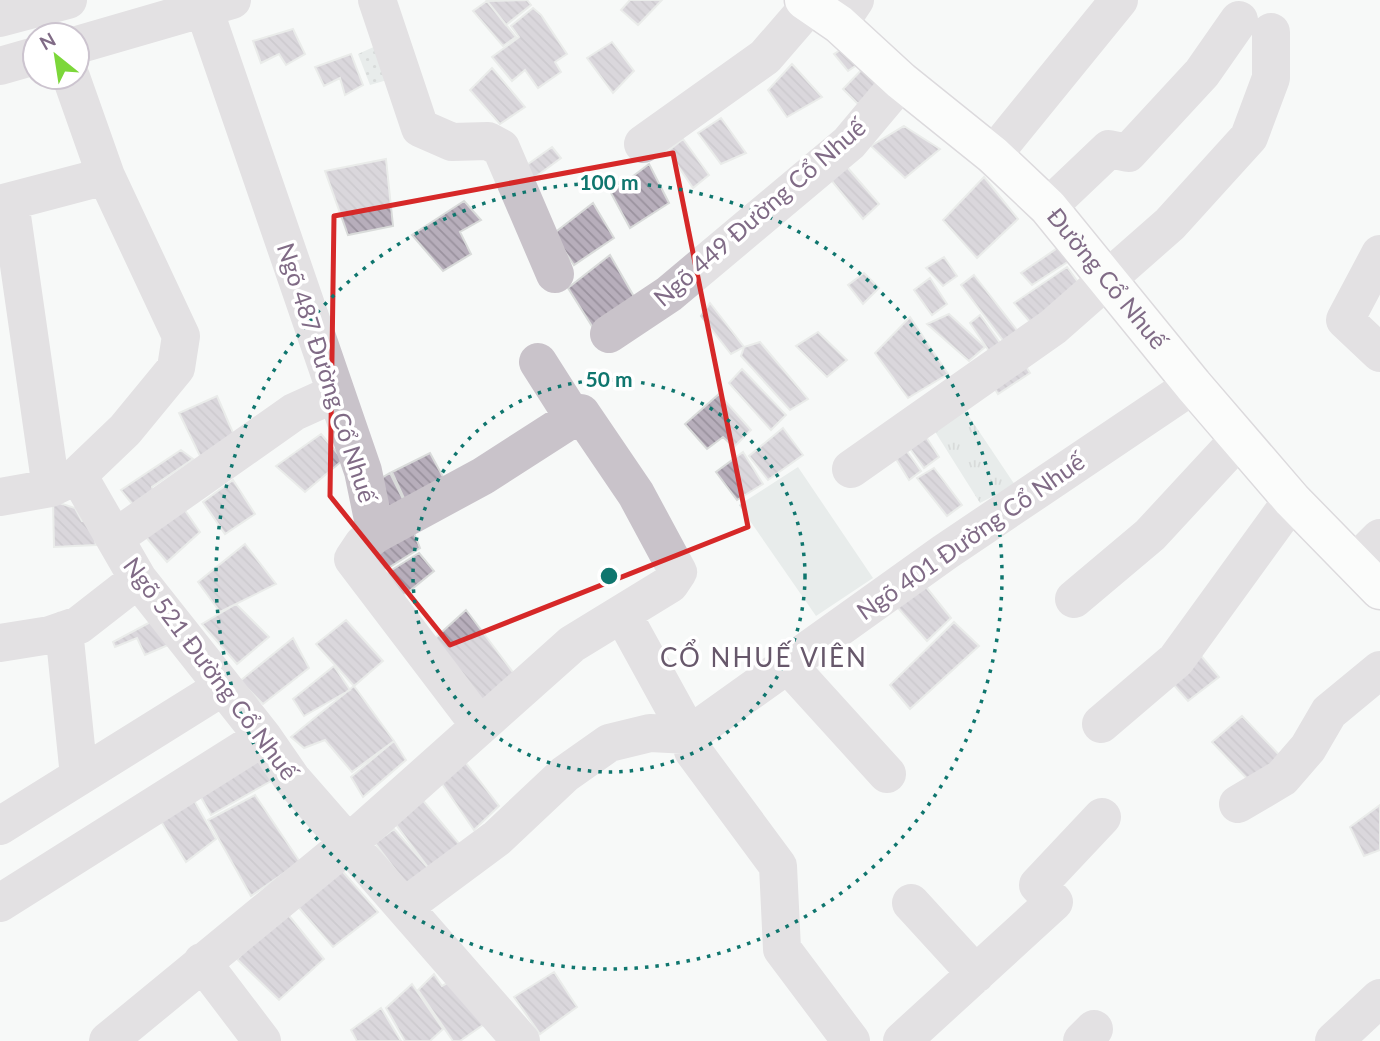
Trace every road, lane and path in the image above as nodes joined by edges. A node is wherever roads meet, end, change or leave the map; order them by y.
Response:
1 (68, 0) edge
2 (79, 0) edge
3 (377, 0) edge
4 (1119, 0) edge
5 (218, 5) edge
6 (827, 7) edge
7 (0, 18) edge
8 (73, 21) edge
9 (91, 41) edge
10 (21, 59) edge
11 (0, 66) edge
12 (901, 81) junction
13 (76, 91) edge
14 (643, 144) dead end
15 (993, 155) junction
16 (106, 176) junction
17 (5, 203) edge
18 (1048, 207) junction
19 (1380, 254) edge
20 (555, 274) dead end
21 (1105, 279) junction
22 (609, 334) dead end
23 (1380, 353) edge
24 (538, 362) dead end
25 (1193, 385) junction
26 (336, 393) junction
27 (573, 417) junction
28 (1239, 439) junction
29 (851, 469) dead end
30 (65, 482) junction
31 (0, 497) edge
32 (1292, 500) junction
33 (115, 538) junction
34 (353, 557) junction
35 (1372, 564) edge
36 (138, 579) junction
37 (1074, 598) dead end
38 (623, 615) junction
39 (64, 630) junction
40 (0, 643) edge
41 (789, 665) junction
42 (1380, 670) edge
43 (221, 688) junction
44 (1101, 724) dead end
45 (480, 726) junction
46 (689, 735) junction
47 (263, 737) junction
48 (887, 774) dead end
49 (79, 776) junction
50 (1238, 803) dead end
51 (1102, 817) dead end
52 (0, 826) edge
53 (349, 843) junction
54 (0, 903) edge
55 (911, 903) dead end
56 (404, 906) junction
57 (202, 962) junction
58 (976, 974) junction
59 (1380, 998) edge
60 (512, 1038) edge
61 (108, 1041) edge
62 (262, 1041) edge
63 (851, 1041) edge
64 (902, 1041) edge
65 (1334, 1041) edge

1 - 7 street
2 - 8 street
3 - 20 street
4 - 15 street
5 - 9 street
5 - 26 street, Ngõ 487 Đường Cổ Nhuế
6 - 12 main road, Đường Cổ Nhuế
6 - 14 street
10 - 11 street
12 - 15 main road, Đường Cổ Nhuế
12 - 22 street, Ngõ 449 Đường Cổ Nhuế
13 - 16 street
15 - 18 main road, Đường Cổ Nhuế
16 - 17 street
16 - 30 street
17 - 30 street
18 - 21 main road, Đường Cổ Nhuế
18 - 21 street
19 - 23 street
21 - 25 main road, Đường Cổ Nhuế
21 - 29 street
24 - 27 street
25 - 28 main road, Đường Cổ Nhuế
25 - 41 street, Ngõ 401 Đường Cổ Nhuế
26 - 33 street
26 - 34 street, Ngõ 487 Đường Cổ Nhuế
27 - 34 street
27 - 38 street
28 - 32 main road, Đường Cổ Nhuế
28 - 37 street
30 - 31 street
30 - 33 street, Ngõ 521 Đường Cổ Nhuế
32 - 35 main road, Đường Cổ Nhuế
32 - 44 street
33 - 36 street, Ngõ 521 Đường Cổ Nhuế
34 - 45 street, Ngõ 487 Đường Cổ Nhuế
36 - 39 street
36 - 43 street, Ngõ 521 Đường Cổ Nhuế
38 - 45 street
38 - 46 street
39 - 40 street
39 - 49 street
41 - 46 street, Ngõ 401 Đường Cổ Nhuế
41 - 48 street
42 - 50 street
43 - 47 street, Ngõ 521 Đường Cổ Nhuế
43 - 49 street
45 - 53 street
46 - 56 street
46 - 63 street
47 - 53 street, Ngõ 521 Đường Cổ Nhuế
47 - 54 street
49 - 52 street
51 - 58 street
53 - 56 street, Ngõ 521 Đường Cổ Nhuế
53 - 57 street
55 - 58 street
56 - 60 street, Ngõ 521 Đường Cổ Nhuế
57 - 61 street
57 - 62 street
58 - 64 street
59 - 65 street

